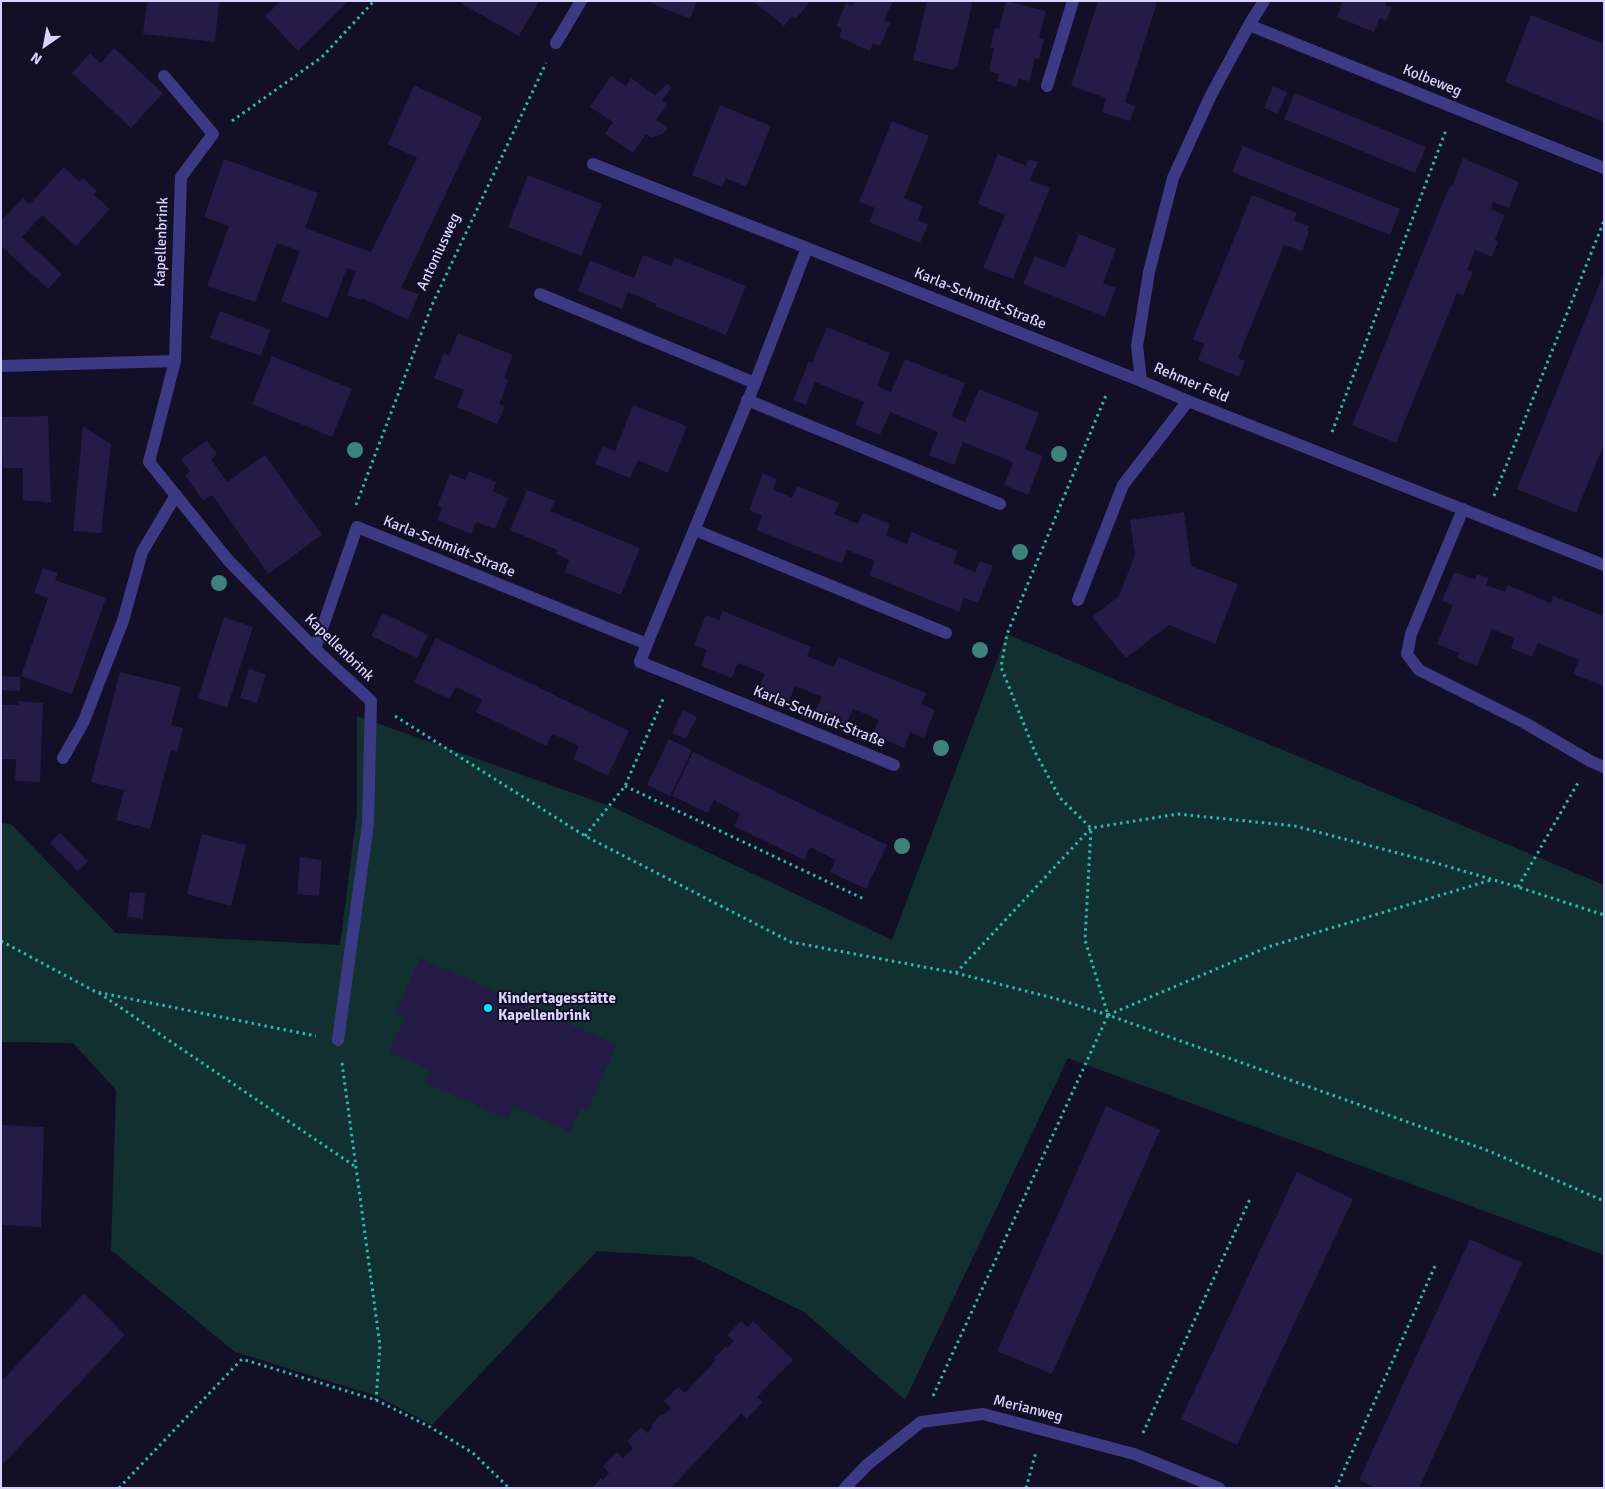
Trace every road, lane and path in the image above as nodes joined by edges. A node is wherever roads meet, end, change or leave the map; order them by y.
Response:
1 (374, 1) edge
2 (581, 1) edge
3 (1073, 1) edge
4 (1264, 1) edge
5 (1249, 25) junction
6 (556, 42) joint
7 (164, 76) dead end
8 (1047, 86) dead end
9 (1455, 108) junction
10 (213, 134) junction
11 (593, 164) dead end
12 (1604, 168) edge
13 (1604, 221) edge
14 (807, 248) junction
15 (540, 294) dead end
16 (175, 361) junction
17 (1, 366) edge
18 (1117, 370) junction
19 (1141, 381) junction
20 (755, 382) junction
21 (748, 400) junction
22 (1188, 401) junction
23 (1324, 454) junction
24 (176, 495) junction
25 (1000, 504) dead end
26 (1462, 508) junction
27 (1485, 517) junction
28 (357, 527) junction
29 (695, 530) junction
30 (1604, 566) edge
31 (1078, 600) dead end
32 (946, 633) dead end
33 (647, 644) junction
34 (315, 649) junction
35 (674, 676) junction
36 (371, 701) junction
37 (63, 758) dead end
38 (1590, 761) junction
39 (894, 765) dead end
40 (1604, 767) edge
41 (625, 786) junction
42 (1091, 828) junction
43 (584, 836) junction
44 (1493, 880) junction
45 (1518, 887) junction
46 (864, 899) dead end
47 (1604, 915) edge
48 (1, 941) edge
49 (956, 972) junction
50 (96, 992) junction
51 (1108, 1015) junction
52 (338, 1040) junction
53 (356, 1167) junction
54 (1250, 1199) dead end
55 (1604, 1201) edge
56 (1435, 1266) dead end
57 (376, 1400) junction
58 (921, 1422) junction
59 (1042, 1429) junction
60 (1134, 1454) junction
61 (119, 1488) edge
62 (509, 1488) edge
63 (845, 1488) edge
64 (1026, 1488) edge
65 (1219, 1488) edge
66 (1336, 1488) edge

1 - 10 path
2 - 6 street
3 - 8 street
4 - 5 street, Rehmer Feld
5 - 9 street, Kolbeweg
5 - 19 street, Rehmer Feld
6 - 28 path, Antoniusweg
7 - 10 street
9 - 12 street, Kolbeweg
9 - 23 path
10 - 16 street, Kapellenbrink
11 - 14 street, Karla-Schmidt-Straße
13 - 27 path
14 - 18 street, Karla-Schmidt-Straße
14 - 20 street, Karla-Schmidt-Straße
15 - 20 street
16 - 17 street
16 - 24 street, Kapellenbrink
18 - 19 street, Karla-Schmidt-Straße
18 - 42 path
19 - 22 street, Rehmer Feld
20 - 21 street, Karla-Schmidt-Straße
21 - 25 street
21 - 29 street, Karla-Schmidt-Straße
22 - 23 street, Rehmer Feld
22 - 31 street
23 - 26 street, Rehmer Feld
24 - 34 street, Kapellenbrink
24 - 37 street
26 - 27 street, Rehmer Feld
26 - 38 street
27 - 30 street, Rehmer Feld
28 - 33 street, Karla-Schmidt-Straße
28 - 34 street
29 - 32 street
29 - 33 street, Karla-Schmidt-Straße
33 - 35 street, Karla-Schmidt-Straße
34 - 36 street, Kapellenbrink
35 - 39 street, Karla-Schmidt-Straße
35 - 41 path
36 - 43 path
36 - 52 street, Kapellenbrink
38 - 40 street
38 - 45 path
41 - 43 path
41 - 46 path
42 - 44 path
42 - 49 path
42 - 51 path
43 - 49 path
44 - 45 path
44 - 51 path
45 - 47 path
48 - 50 path
49 - 51 path
50 - 52 path
50 - 53 path
51 - 55 path
51 - 58 path
52 - 53 path
53 - 57 path
54 - 60 path
56 - 66 path
57 - 61 path
57 - 62 path
58 - 59 street, Merianweg
58 - 63 street
59 - 60 street, Merianweg
59 - 64 path
60 - 65 street, Merianweg

